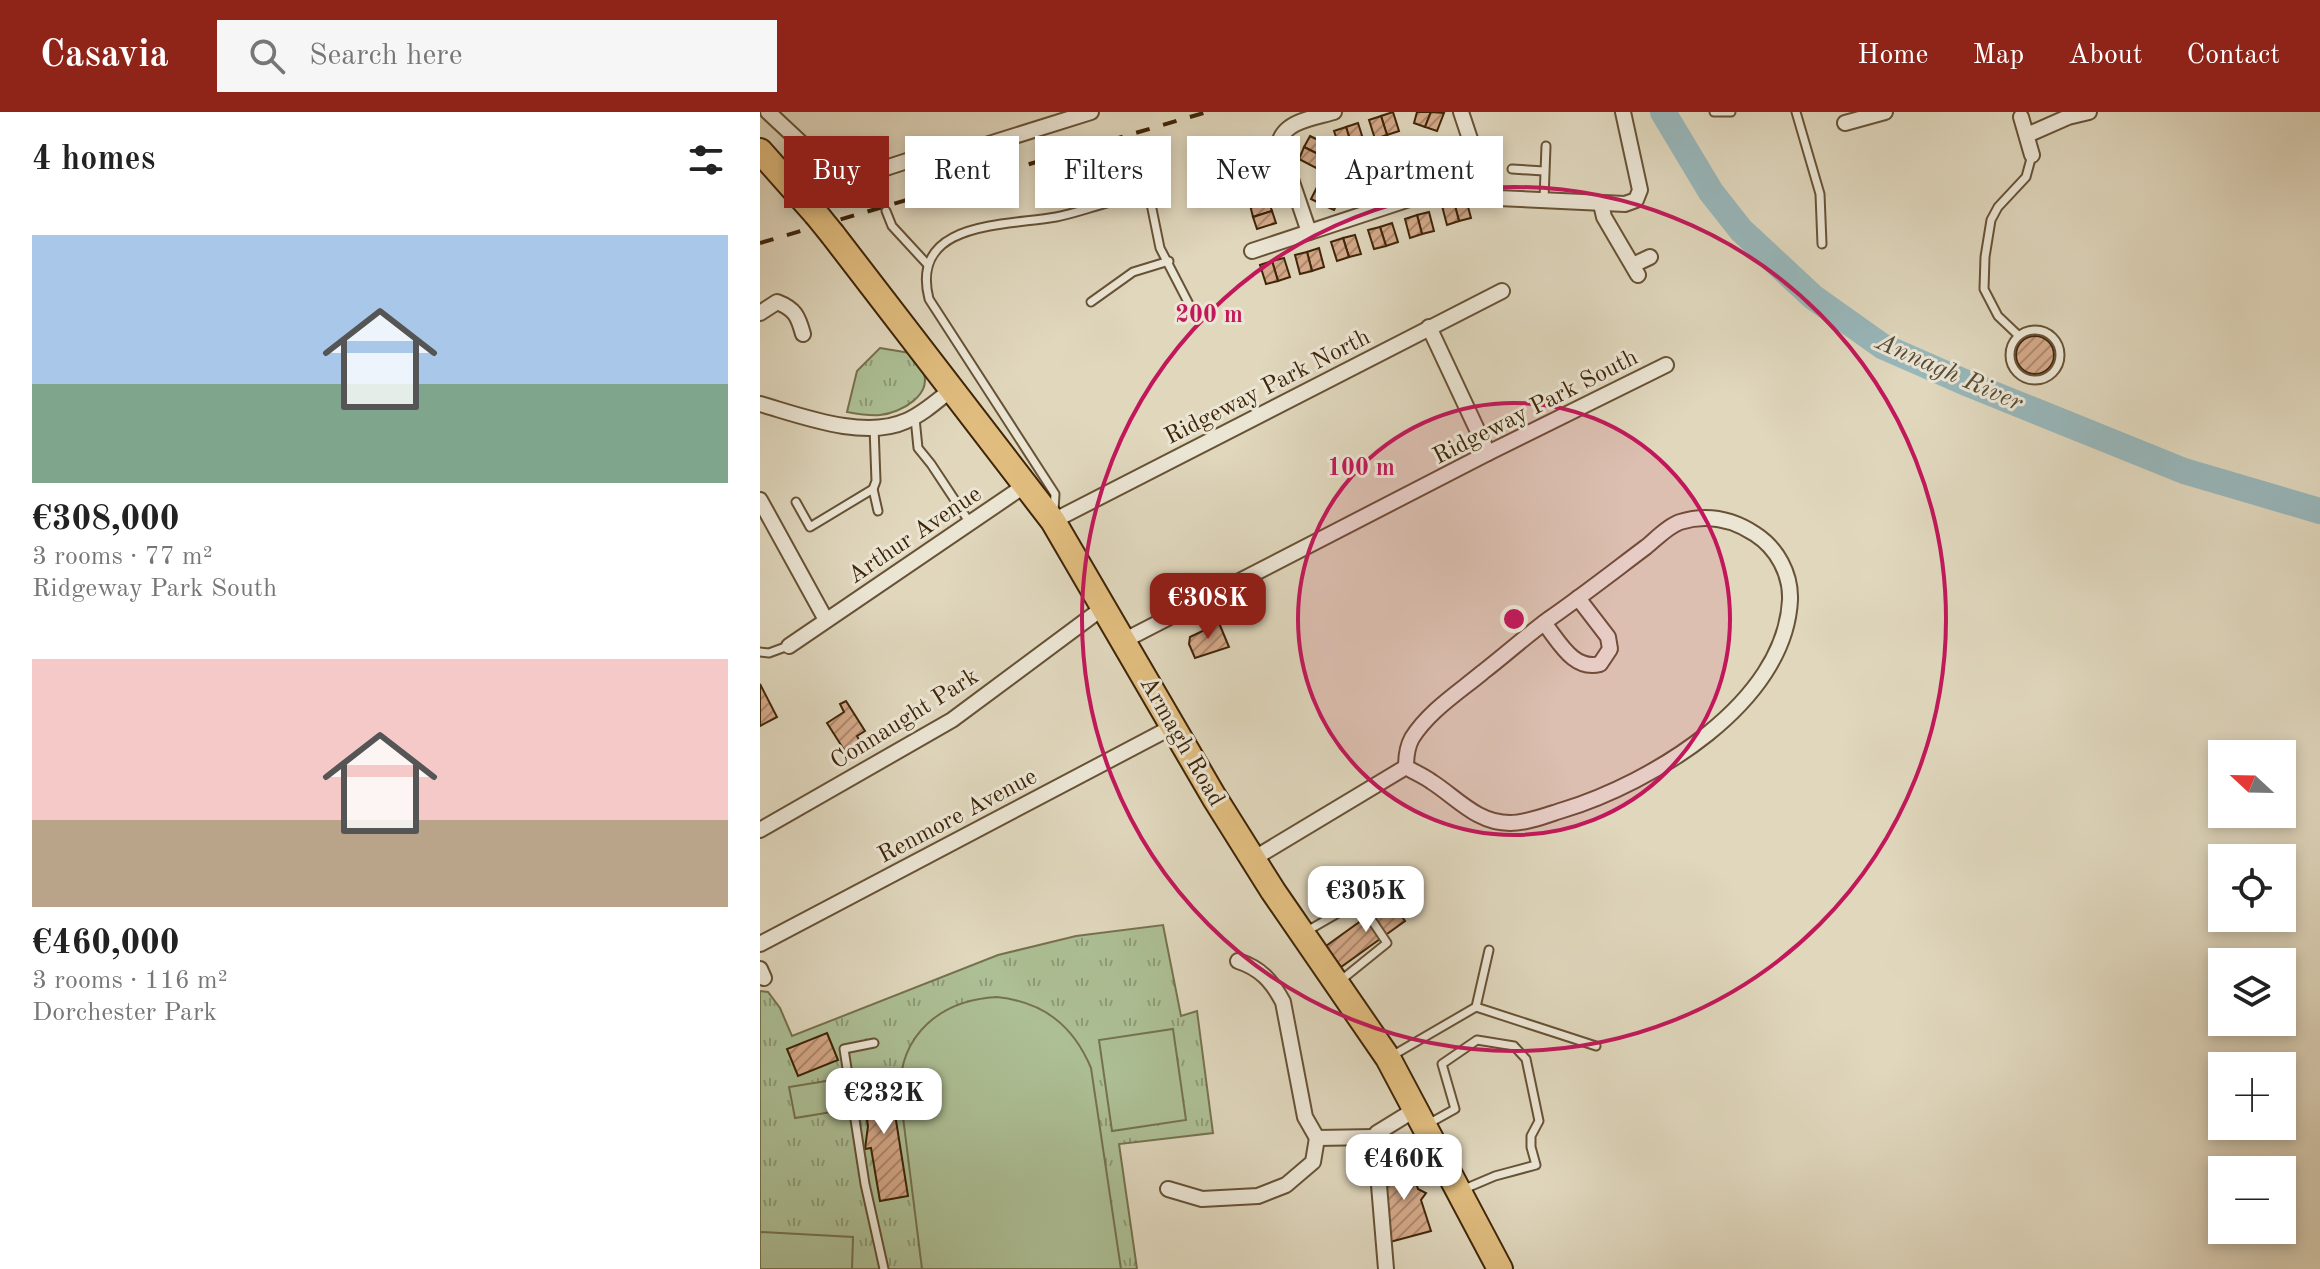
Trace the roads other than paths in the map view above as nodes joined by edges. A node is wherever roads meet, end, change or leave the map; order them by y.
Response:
1 (768, 112) edge
2 (1091, 112) edge
3 (1334, 112) edge
4 (1461, 112) edge
5 (1623, 112) edge
6 (1714, 112) edge
7 (1731, 112) edge
8 (1796, 112) edge
9 (2089, 112) edge
10 (1878, 113) edge
11 (2021, 117) dead end
12 (1845, 123) dead end
13 (2027, 135) junction
14 (1469, 136) edge
15 (1546, 146) dead end
16 (760, 151) edge
17 (2032, 155) joint
18 (1512, 169) dead end
19 (1544, 171) junction
20 (1503, 198) edge
21 (1544, 202) junction
22 (1601, 204) junction
23 (1382, 208) edge
24 (886, 211) dead end
25 (1309, 232) junction
26 (1822, 244) dead end
27 (1252, 251) dead end
28 (1650, 257) dead end
29 (1169, 261) junction
30 (928, 265) junction
31 (1502, 291) dead end
32 (1091, 302) dead end
33 (1190, 306) dead end
34 (760, 313) edge
35 (1429, 327) junction
36 (803, 334) dead end
37 (2018, 335) junction
38 (1666, 365) dead end
39 (952, 389) junction
40 (760, 404) edge
41 (915, 416) junction
42 (874, 427) junction
43 (1488, 453) junction
44 (1027, 484) junction
45 (873, 489) junction
46 (760, 500) edge
47 (796, 502) dead end
48 (878, 511) dead end
49 (1053, 521) junction
50 (970, 523) junction
51 (1578, 598) junction
52 (1104, 607) junction
53 (826, 620) junction
54 (1544, 623) junction
55 (1125, 640) junction
56 (789, 646) joint
57 (760, 652) edge
58 (1174, 726) junction
59 (1406, 767) junction
60 (760, 830) edge
61 (1253, 859) junction
62 (1302, 934) junction
63 (760, 944) edge
64 (1489, 950) dead end
65 (1238, 961) dead end
66 (1337, 984) junction
67 (1476, 1007) junction
68 (874, 1043) dead end
69 (1596, 1046) dead end
70 (1388, 1058) junction
71 (1420, 1117) junction
72 (1375, 1137) junction
73 (1317, 1138) junction
74 (1168, 1189) dead end
75 (1460, 1191) junction
76 (884, 1269) edge
77 (1386, 1269) edge
78 (1500, 1269) edge

1 - 2 street
3 - 25 street
4 - 14 street
5 - 22 street
6 - 7 lane
8 - 26 lane
9 - 13 street
10 - 12 street
11 - 13 street
13 - 17 street
15 - 19 lane
16 - 39 main road, Armagh Road, bridge
17 - 37 lane
18 - 19 lane
19 - 21 lane
20 - 21 street
21 - 22 street
22 - 28 street
23 - 25 street
24 - 30 lane
25 - 27 street
29 - 30 lane
29 - 32 lane
29 - 33 lane
30 - 49 lane
31 - 35 street, Ridgeway Park North
34 - 36 street
35 - 43 street
35 - 49 street, Ridgeway Park North
37 - 37 lane
38 - 43 street, Ridgeway Park South
39 - 41 street
39 - 44 main road, Armagh Road
40 - 42 street
41 - 42 street
41 - 50 lane
42 - 45 lane
43 - 55 street, Ridgeway Park South
44 - 49 main road, Armagh Road
44 - 50 street, Arthur Avenue
45 - 47 lane
45 - 48 lane
46 - 53 street
49 - 52 main road, Armagh Road
50 - 53 street, Arthur Avenue
51 - 54 street
51 - 54 street
51 - 59 street
52 - 55 main road, Armagh Road
52 - 60 street, Connaught Park
53 - 56 street, Arthur Avenue
54 - 59 street
55 - 58 main road, Armagh Road
56 - 57 lane
58 - 61 main road, Armagh Road
58 - 63 street, Renmore Avenue
59 - 61 street
61 - 62 main road, Armagh Road
62 - 66 main road, Armagh Road
62 - 66 lane
64 - 67 lane
65 - 73 street
66 - 70 main road, Armagh Road
67 - 69 lane
67 - 70 lane
68 - 76 lane
70 - 71 main road, Armagh Road
71 - 72 street
71 - 75 main road, Armagh Road
71 - 75 lane
72 - 73 street
72 - 77 street
73 - 74 street
75 - 78 main road, Armagh Road

